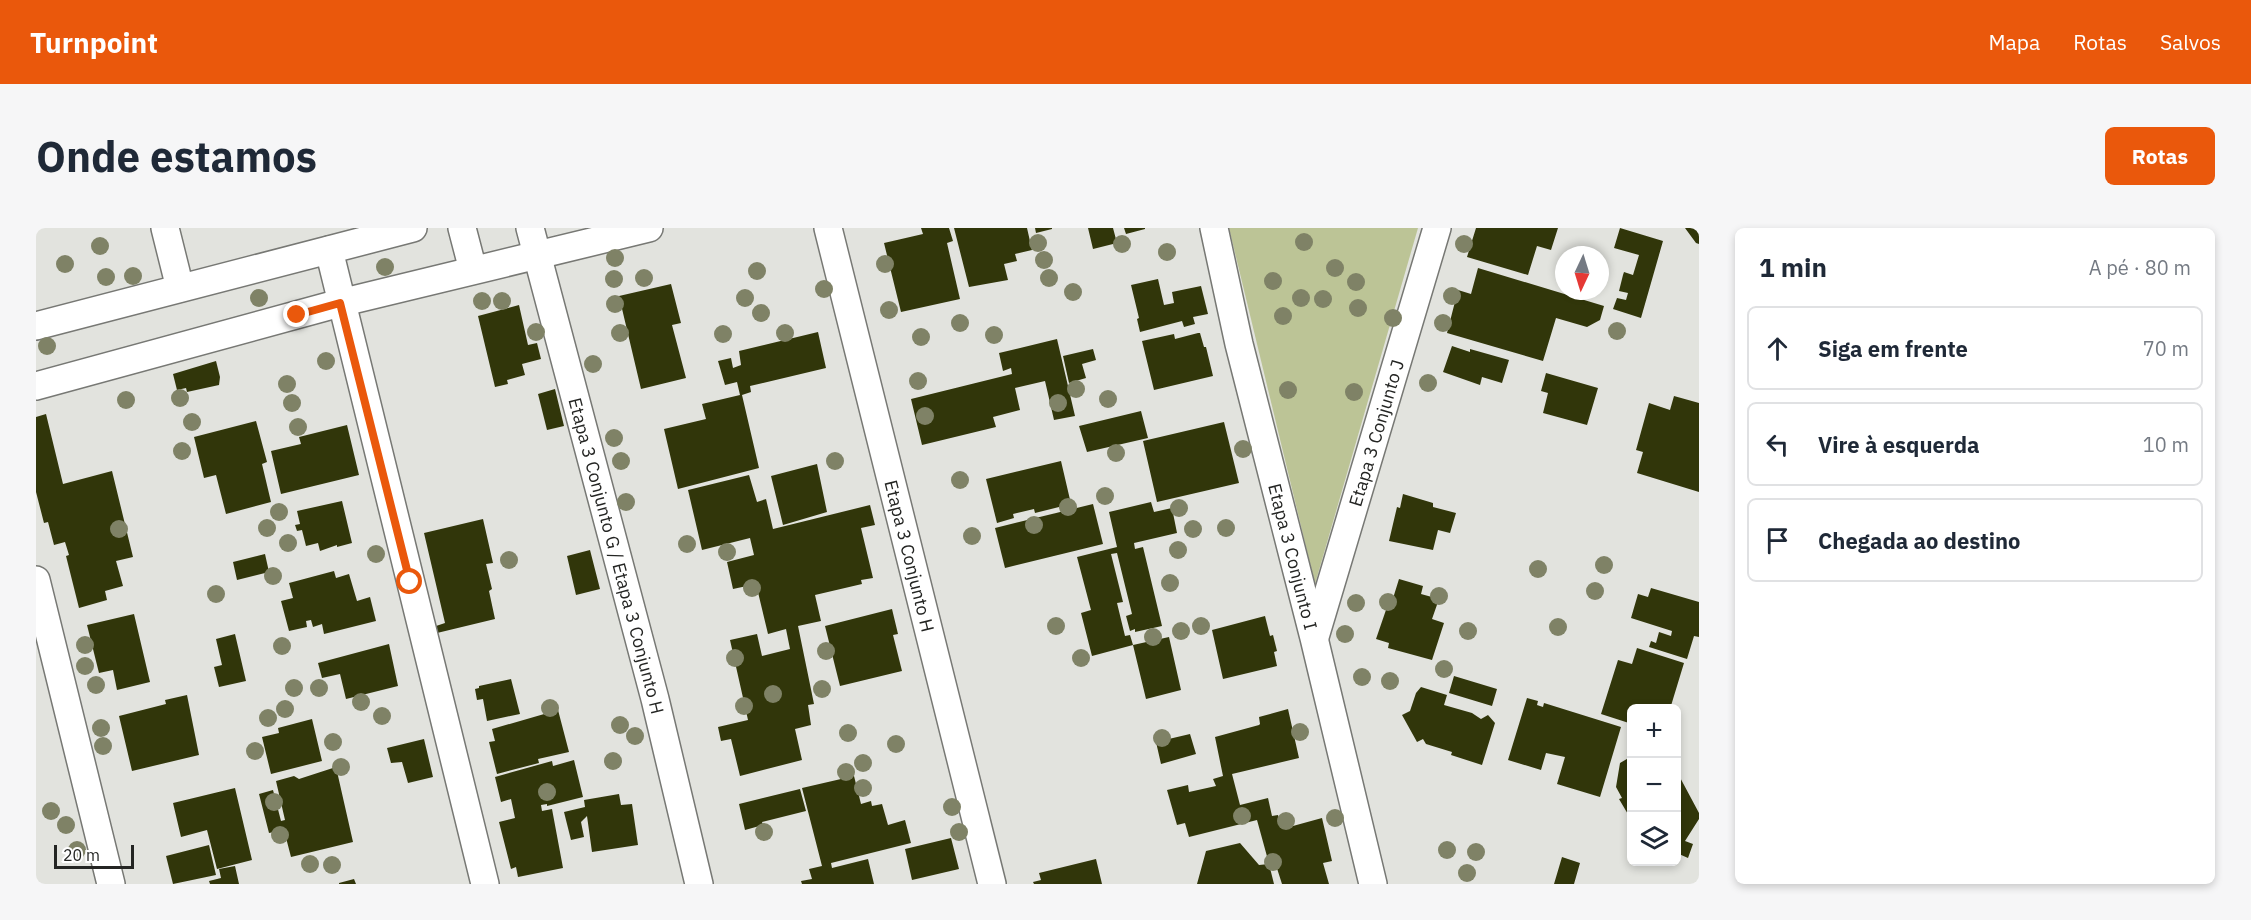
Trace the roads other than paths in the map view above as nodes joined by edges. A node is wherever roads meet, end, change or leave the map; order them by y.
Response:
1 (165, 228) edge
2 (414, 228) edge
3 (462, 228) edge
4 (530, 228) edge
5 (649, 228) edge
6 (828, 228) edge
7 (1214, 228) edge
8 (1437, 228) edge
9 (328, 250) junction
10 (537, 255) junction
11 (473, 270) junction
12 (180, 288) junction
13 (340, 303) junction
14 (36, 326) edge
15 (36, 386) edge
16 (36, 580) edge
17 (1314, 638) junction
18 (111, 884) edge
19 (485, 884) edge
20 (699, 884) edge
21 (992, 884) edge
22 (1373, 884) edge

1 - 12 street
2 - 9 street
3 - 11 street
4 - 10 street, Etapa 3 Conjunto G / Etapa 3 Conjunto H
5 - 10 street
6 - 21 street, Etapa 3 Conjunto H
7 - 17 street, Etapa 3 Conjunto I
8 - 17 street, Etapa 3 Conjunto J
9 - 12 street
9 - 13 street
10 - 11 street
10 - 20 street, Etapa 3 Conjunto G / Etapa 3 Conjunto H
11 - 13 street
12 - 14 street
13 - 15 street
13 - 19 street
16 - 18 street
17 - 22 street, Etapa 3 Conjunto I

